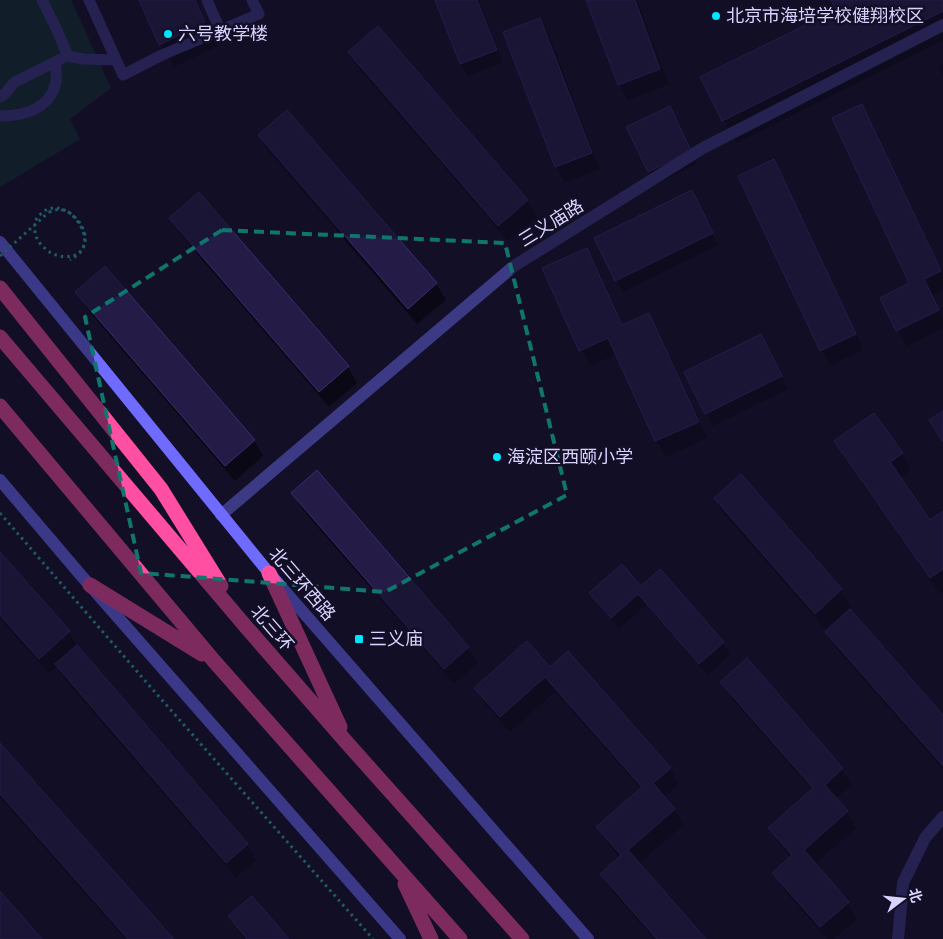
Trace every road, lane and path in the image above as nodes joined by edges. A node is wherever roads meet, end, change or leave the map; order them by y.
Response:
1 (42, 0) edge
2 (89, 0) edge
3 (207, 0) edge
4 (252, 0) edge
5 (943, 26) edge
6 (220, 30) junction
7 (68, 56) junction
8 (115, 60) junction
9 (55, 62) junction
10 (0, 97) edge
11 (0, 116) edge
12 (0, 242) edge
13 (0, 256) edge
14 (70, 260) dead end
15 (0, 288) edge
16 (0, 337) edge
17 (0, 406) edge
18 (0, 480) edge
19 (0, 513) edge
20 (221, 515) junction
21 (269, 573) junction
22 (90, 586) junction
23 (247, 628) junction
24 (214, 661) junction
25 (348, 744) junction
26 (943, 817) edge
27 (398, 869) junction
28 (373, 939) edge
29 (400, 939) edge
30 (431, 939) edge
31 (460, 939) edge
32 (522, 939) edge
33 (588, 939) edge
34 (898, 939) edge

1 - 7 lane
2 - 8 lane
3 - 6 lane
4 - 6 lane
5 - 20 street, 三义庙路
6 - 8 lane
7 - 8 lane
7 - 9 lane
9 - 10 lane
9 - 11 lane
12 - 20 street, 北三环西路
13 - 14 path, bridge
15 - 23 highway
16 - 23 highway, 北三环
17 - 24 highway
18 - 22 street
19 - 28 path
20 - 21 street, 北三环西路
21 - 25 highway
21 - 33 street, 北三环西路
22 - 24 highway
22 - 29 street
23 - 25 highway, 北三环
24 - 27 highway
25 - 32 highway, 北三环
26 - 34 street
27 - 30 highway
27 - 31 highway

